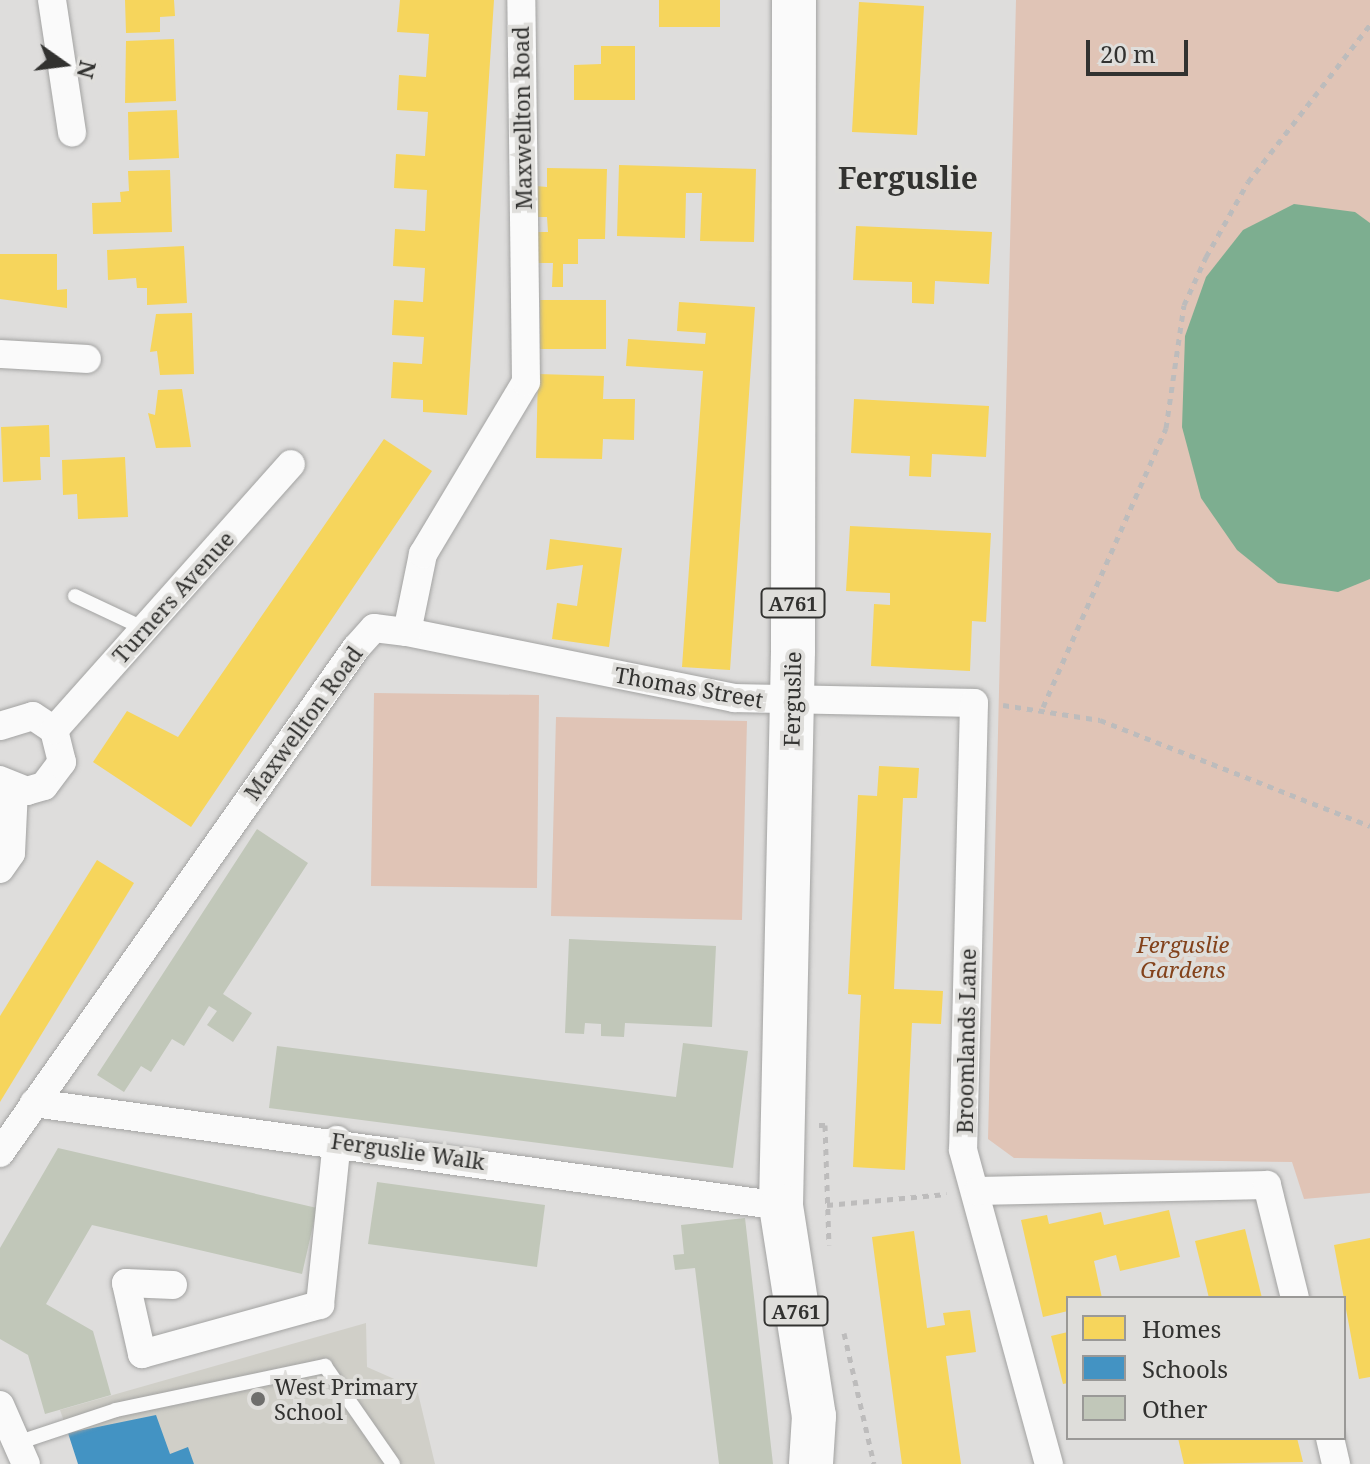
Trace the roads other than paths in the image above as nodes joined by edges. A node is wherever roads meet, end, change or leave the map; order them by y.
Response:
1 (52, 0) edge
2 (521, 0) edge
3 (794, 0) edge
4 (72, 132) dead end
5 (0, 354) edge
6 (87, 359) dead end
7 (291, 464) dead end
8 (75, 596) dead end
9 (145, 629) junction
10 (407, 632) junction
11 (974, 703) joint
12 (792, 704) junction
13 (1, 716) edge
14 (54, 730) junction
15 (7, 785) edge
16 (0, 869) edge
17 (34, 1103) junction
18 (337, 1140) junction
19 (0, 1153) edge
20 (978, 1191) junction
21 (781, 1206) junction
22 (173, 1285) dead end
23 (1295, 1296) edge
24 (0, 1405) edge
25 (814, 1416) junction
26 (1330, 1440) edge
27 (22, 1454) edge
28 (393, 1464) edge
29 (811, 1464) edge
30 (834, 1464) edge
31 (1049, 1464) edge
32 (1336, 1464) edge

1 - 4 street
2 - 10 street, Maxwellton Road
3 - 12 main road, Ferguslie / A761
5 - 6 street
7 - 9 street, Turners Avenue
8 - 9 lane
9 - 14 street, Turners Avenue
10 - 12 street, Thomas Street
10 - 17 street, Maxwellton Road
11 - 12 street, Thomas Street
11 - 20 street, Broomlands Lane
12 - 21 main road, Ferguslie / A761
13 - 14 street
14 - 15 street
15 - 16 street
17 - 18 street, Ferguslie Walk
17 - 19 street, Maxwellton Road
18 - 21 street, Ferguslie Walk
18 - 22 street
20 - 23 street
20 - 31 street, Broomlands Lane
21 - 25 main road, A761
24 - 27 street
25 - 29 main road, A761
25 - 30 main road, A761
26 - 32 street
27 - 28 lane

